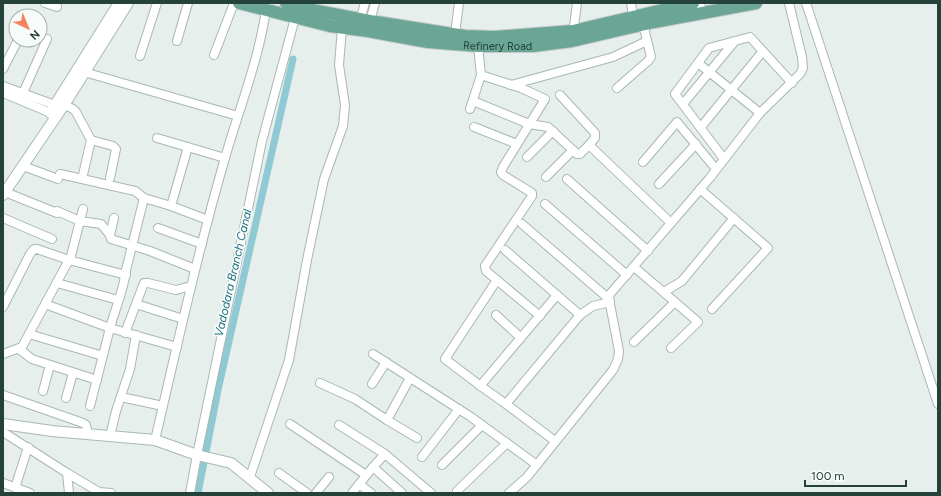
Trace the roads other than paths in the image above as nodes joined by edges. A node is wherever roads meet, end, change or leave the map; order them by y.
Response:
1 (45, 3) edge
2 (119, 3) edge
3 (128, 3) edge
4 (157, 3) edge
5 (188, 3) edge
6 (234, 3) edge
7 (239, 3) edge
8 (365, 3) edge
9 (375, 3) edge
10 (459, 3) edge
11 (577, 3) edge
12 (631, 3) edge
13 (693, 3) edge
14 (756, 3) edge
15 (789, 3) edge
16 (806, 3) edge
17 (292, 4) edge
18 (266, 7) edge
19 (57, 8) dead end
20 (323, 8) edge
21 (701, 8) edge
22 (633, 17) junction
23 (295, 18) junction
24 (365, 20) junction
25 (338, 23) junction
26 (643, 24) junction
27 (573, 36) junction
28 (461, 38) junction
29 (177, 41) dead end
30 (647, 41) junction
31 (735, 41) junction
32 (478, 46) junction
33 (14, 48) edge
34 (43, 48) edge
35 (763, 51) junction
36 (214, 55) dead end
37 (140, 56) dead end
38 (698, 63) junction
39 (3, 69) edge
40 (84, 72) junction
41 (709, 72) junction
42 (481, 75) junction
43 (792, 83) junction
44 (511, 85) junction
45 (3, 86) edge
46 (617, 88) dead end
47 (731, 90) junction
48 (23, 94) junction
49 (560, 95) dead end
50 (4, 96) edge
51 (473, 101) junction
52 (683, 104) junction
53 (57, 106) junction
54 (470, 109) dead end
55 (760, 113) junction
56 (238, 116) junction
57 (529, 124) junction
58 (474, 127) dead end
59 (701, 127) junction
60 (553, 132) junction
61 (157, 138) dead end
62 (91, 140) junction
63 (517, 144) junction
64 (696, 144) junction
65 (589, 146) junction
66 (188, 147) junction
67 (573, 150) junction
68 (527, 157) dead end
69 (225, 158) junction
70 (724, 159) junction
71 (643, 162) dead end
72 (23, 166) junction
73 (716, 169) junction
74 (546, 177) dead end
75 (110, 178) dead end
76 (82, 179) junction
77 (568, 179) dead end
78 (659, 184) dead end
79 (5, 187) edge
80 (700, 189) junction
81 (144, 198) junction
82 (545, 204) dead end
83 (171, 206) junction
84 (83, 209) dead end
85 (3, 218) edge
86 (114, 218) dead end
87 (734, 218) junction
88 (208, 220) junction
89 (80, 221) junction
90 (671, 223) junction
91 (522, 224) dead end
92 (158, 228) dead end
93 (110, 235) junction
94 (52, 239) dead end
95 (202, 244) junction
96 (132, 246) junction
97 (505, 250) dead end
98 (648, 251) junction
99 (69, 260) junction
100 (634, 267) junction
101 (195, 269) junction
102 (126, 275) junction
103 (627, 275) junction
104 (497, 280) junction
105 (57, 283) junction
106 (191, 286) junction
107 (664, 292) junction
108 (6, 293) edge
109 (557, 295) junction
110 (118, 300) junction
111 (610, 300) junction
112 (676, 302) junction
113 (45, 304) junction
114 (136, 304) junction
115 (3, 308) edge
116 (712, 309) dead end
117 (496, 315) dead end
118 (540, 316) junction
119 (580, 316) junction
120 (184, 319) junction
121 (110, 328) junction
122 (125, 332) junction
123 (29, 334) junction
124 (136, 336) junction
125 (521, 338) junction
126 (634, 342) dead end
127 (177, 347) junction
128 (671, 348) dead end
129 (19, 349) junction
130 (3, 354) edge
131 (373, 354) dead end
132 (103, 356) junction
133 (386, 362) junction
134 (50, 365) junction
135 (73, 372) junction
136 (410, 378) junction
137 (97, 380) junction
138 (320, 383) dead end
139 (372, 384) dead end
140 (480, 386) junction
141 (43, 390) dead end
142 (3, 395) edge
143 (121, 397) junction
144 (66, 398) dead end
145 (506, 404) junction
146 (938, 404) edge
147 (90, 406) dead end
148 (163, 406) junction
149 (458, 409) junction
150 (387, 420) junction
151 (3, 424) edge
152 (290, 424) dead end
153 (339, 425) dead end
154 (482, 425) junction
155 (3, 432) edge
156 (88, 434) junction
157 (110, 436) junction
158 (417, 438) dead end
159 (155, 440) junction
160 (556, 441) junction
161 (507, 443) junction
162 (28, 447) junction
163 (385, 454) junction
164 (198, 455) junction
165 (422, 457) dead end
166 (442, 465) dead end
167 (537, 465) junction
168 (373, 467) junction
169 (67, 473) junction
170 (279, 473) dead end
171 (366, 475) junction
172 (329, 477) dead end
173 (250, 478) junction
174 (3, 483) edge
175 (359, 484) junction
176 (15, 488) junction
177 (457, 491) dead end
178 (96, 492) edge
179 (428, 492) edge
180 (30, 493) edge
181 (69, 493) edge
182 (111, 493) edge
183 (190, 493) edge
184 (268, 493) edge
185 (307, 493) edge
186 (316, 493) edge
187 (352, 493) edge
188 (370, 493) edge
189 (402, 493) edge
190 (509, 493) edge

1 - 19 street
2 - 53 street
3 - 40 street
4 - 37 street
5 - 29 street
6 - 36 street
7 - 18 main road, Refinery Road
8 - 24 street
9 - 24 street
10 - 28 street
11 - 27 street
12 - 22 street
13 - 22 main road, Refinery Road
14 - 21 main road, Refinery Road
15 - 43 street
16 - 146 street
17 - 20 main road, Refinery Road
18 - 23 main road, Refinery Road
18 - 56 street
20 - 25 main road, Refinery Road
21 - 26 main road, Refinery Road
22 - 27 main road, Refinery Road
23 - 25 main road, Refinery Road
23 - 164 street
24 - 25 main road, Refinery Road
24 - 28 main road, Refinery Road
25 - 28 main road, Refinery Road
25 - 173 street
26 - 27 main road, Refinery Road
26 - 30 street
27 - 28 main road, Refinery Road
27 - 32 main road, Refinery Road
28 - 32 main road, Refinery Road
30 - 44 street
30 - 46 street
31 - 35 street
31 - 38 street
31 - 41 street
32 - 42 street
33 - 39 street
34 - 48 street
35 - 43 street
35 - 47 street
38 - 41 street
38 - 52 street
40 - 53 street
40 - 56 street
41 - 47 street
41 - 52 street
42 - 44 street
42 - 51 street
43 - 55 street
44 - 57 street
45 - 48 street
47 - 55 street
47 - 59 street
48 - 53 street
49 - 65 street
50 - 53 street
51 - 54 street
51 - 57 street
52 - 59 street
53 - 62 street
53 - 72 street
53 - 79 street
55 - 70 street
56 - 69 street
57 - 60 street
57 - 63 street
58 - 63 street
59 - 70 street
60 - 67 street
60 - 68 street
61 - 66 street
62 - 75 street
62 - 76 street
63 - 104 street
64 - 71 street
64 - 73 street
64 - 78 street
65 - 67 street
65 - 90 street
66 - 69 street
66 - 83 street
67 - 74 street
69 - 88 street
70 - 73 street
72 - 76 street
72 - 79 street
73 - 80 street
76 - 81 street
77 - 98 street
79 - 89 street
80 - 87 street
80 - 90 street
81 - 83 street
81 - 96 street
82 - 103 street
83 - 88 street
84 - 89 street
85 - 94 street
86 - 93 street
87 - 107 street
87 - 116 street
88 - 95 street
89 - 93 street
89 - 99 street
90 - 98 street
91 - 111 street
92 - 95 street
93 - 96 street
95 - 101 street
96 - 101 street
96 - 102 street
97 - 109 street
98 - 100 street
99 - 102 street
99 - 105 street
99 - 108 street
100 - 103 street
100 - 107 street
101 - 106 street
102 - 110 street
103 - 111 street
104 - 118 street
104 - 140 street
105 - 110 street
105 - 113 street
106 - 114 street
106 - 120 street
107 - 112 street
108 - 115 street
109 - 118 street
109 - 119 street
110 - 121 street
111 - 119 street
111 - 160 street
112 - 126 street
112 - 128 street
113 - 121 street
113 - 123 street
114 - 120 street
114 - 122 street
117 - 125 street
118 - 125 street
119 - 145 street
120 - 127 street
121 - 122 street
121 - 132 street
122 - 124 street
123 - 129 street
123 - 132 street
124 - 127 street
124 - 143 street
125 - 140 street
127 - 148 street
129 - 130 street
129 - 134 street
131 - 133 street
132 - 137 street
133 - 136 street
133 - 139 street
134 - 135 street
134 - 141 street
135 - 137 street
135 - 144 street
136 - 149 street
136 - 150 street
137 - 147 street
138 - 150 street
140 - 145 street
142 - 156 street
143 - 148 street
143 - 157 street
145 - 160 street
148 - 159 street
149 - 154 street
149 - 165 street
150 - 158 street
151 - 156 street
152 - 171 street
153 - 163 street
154 - 161 street
154 - 166 street
155 - 162 street
156 - 157 street
157 - 159 street
159 - 164 street
160 - 167 street
161 - 167 street
161 - 177 street
162 - 169 street
162 - 176 street
163 - 168 street
163 - 179 street
164 - 173 street
164 - 183 street
167 - 190 street
168 - 171 street
168 - 189 street
169 - 178 street
169 - 181 street
170 - 185 street
171 - 175 street
172 - 186 street
173 - 184 street
174 - 176 street
175 - 187 street
175 - 188 street
176 - 180 street
178 - 182 street

